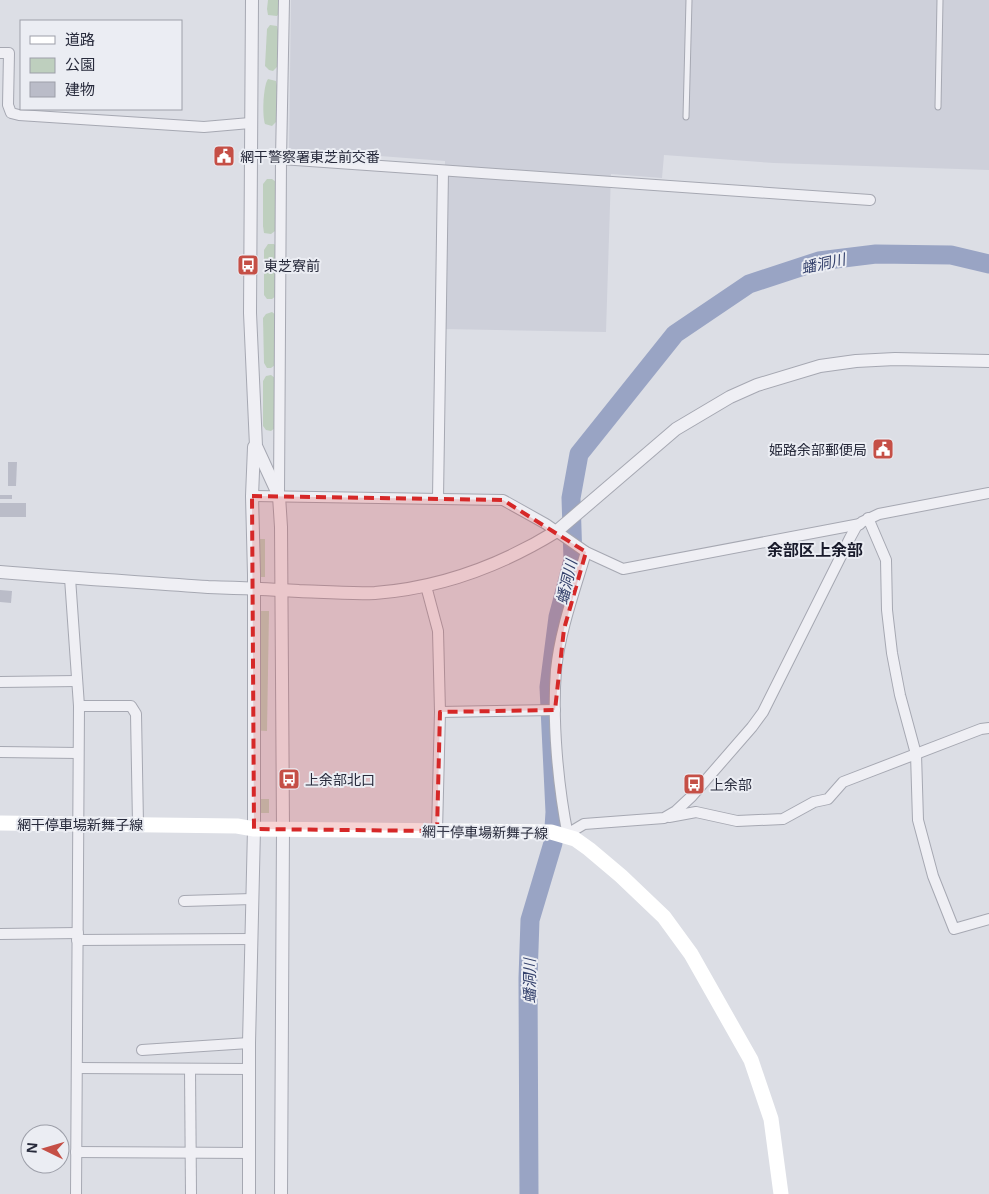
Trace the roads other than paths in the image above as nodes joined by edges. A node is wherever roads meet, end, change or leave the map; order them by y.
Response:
1 (252, 0) edge
2 (284, 0) edge
3 (689, 0) edge
4 (940, 0) edge
5 (0, 53) edge
6 (938, 107) dead end
7 (686, 116) dead end
8 (250, 123) junction
9 (281, 159) junction
10 (443, 172) junction
11 (870, 200) dead end
12 (989, 361) edge
13 (255, 416) junction
14 (989, 493) edge
15 (252, 496) junction
16 (279, 496) junction
17 (438, 498) junction
18 (864, 521) junction
19 (552, 528) junction
20 (586, 552) junction
21 (0, 572) edge
22 (70, 578) junction
23 (426, 586) junction
24 (254, 590) junction
25 (282, 590) junction
26 (77, 681) junction
27 (0, 682) edge
28 (79, 706) junction
29 (555, 710) junction
30 (440, 712) junction
31 (989, 728) edge
32 (0, 752) edge
33 (78, 752) junction
34 (916, 754) junction
35 (664, 818) junction
36 (0, 823) edge
37 (78, 824) junction
38 (138, 824) junction
39 (254, 829) junction
40 (283, 829) junction
41 (437, 831) junction
42 (560, 834) junction
43 (252, 899) junction
44 (184, 901) dead end
45 (989, 919) edge
46 (0, 934) edge
47 (78, 937) junction
48 (252, 939) junction
49 (249, 1043) junction
50 (142, 1050) dead end
51 (77, 1068) junction
52 (190, 1069) junction
53 (249, 1069) junction
54 (76, 1152) junction
55 (190, 1153) junction
56 (250, 1153) junction
57 (76, 1194) edge
58 (191, 1194) edge
59 (249, 1194) edge
60 (281, 1194) edge
61 (781, 1194) edge

1 - 8 street
2 - 9 street
3 - 7 lane
4 - 6 lane
5 - 8 street
8 - 13 street
9 - 10 street
9 - 16 street
10 - 11 street
10 - 17 street
12 - 19 street
13 - 15 street
13 - 16 street
14 - 18 street
15 - 16 street
15 - 24 street
16 - 17 street
16 - 25 street
17 - 19 street
18 - 20 street
18 - 34 street
18 - 35 street
19 - 20 street
19 - 23 street
20 - 29 street
21 - 22 street
22 - 24 street
22 - 26 street
23 - 25 street
23 - 30 street
24 - 25 street
24 - 39 street
25 - 40 street
26 - 27 street
26 - 28 street
28 - 33 street
28 - 38 street
29 - 30 street
29 - 42 street
30 - 41 street
31 - 34 street
32 - 33 street
33 - 37 street
34 - 35 street
34 - 45 street
35 - 42 street
36 - 37 main road, 網干停車場新舞子線
37 - 38 main road, 網干停車場新舞子線
37 - 47 street
38 - 39 main road, 網干停車場新舞子線
39 - 40 main road, 網干停車場新舞子線
39 - 43 street
40 - 41 main road, 網干停車場新舞子線
40 - 60 street
41 - 42 main road, 網干停車場新舞子線
42 - 61 main road, 網干停車場新舞子線
43 - 44 street
43 - 48 street
46 - 47 street
47 - 48 street
47 - 51 street
48 - 49 street
49 - 50 street
49 - 53 street
51 - 52 street
51 - 54 street
52 - 53 street
52 - 55 street
53 - 56 street
54 - 55 street
54 - 57 street
55 - 56 street
55 - 58 street
56 - 59 street

